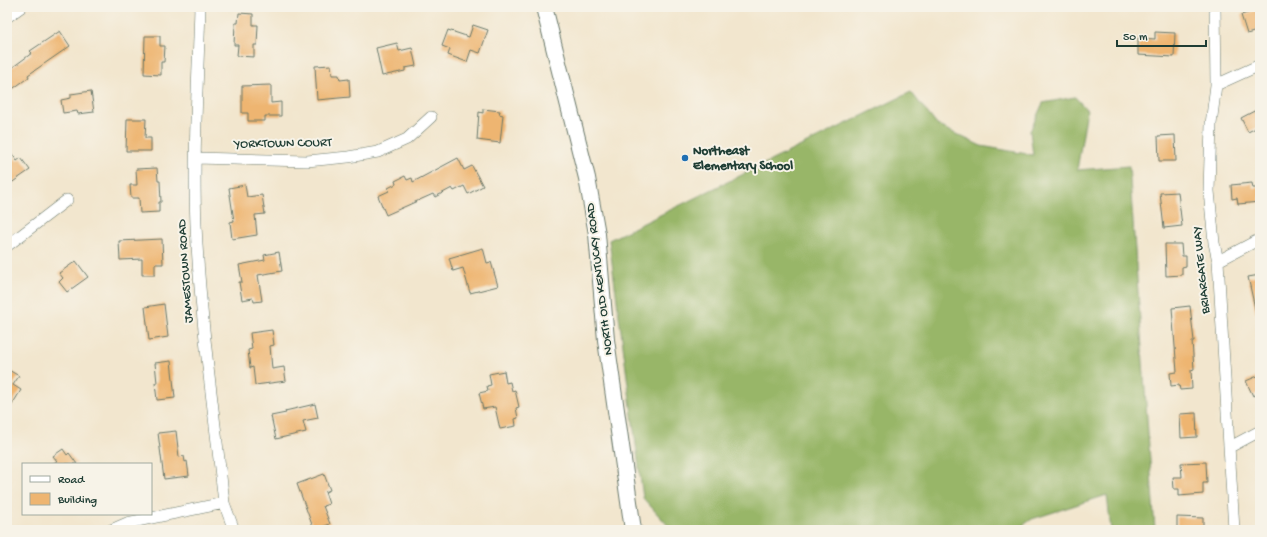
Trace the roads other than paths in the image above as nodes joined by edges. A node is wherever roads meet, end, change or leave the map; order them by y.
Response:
1 (21, 7) edge
2 (200, 7) edge
3 (544, 7) edge
4 (1215, 7) edge
5 (7, 18) edge
6 (1260, 65) edge
7 (1216, 85) junction
8 (431, 117) dead end
9 (196, 158) junction
10 (66, 200) dead end
11 (1260, 239) edge
12 (7, 246) edge
13 (1218, 261) junction
14 (1260, 431) edge
15 (1230, 447) junction
16 (224, 503) junction
17 (111, 530) edge
18 (234, 530) edge
19 (633, 530) edge
20 (1234, 530) edge

1 - 5 street
2 - 9 street, JAMESTOWN ROAD
3 - 19 street, NORTH OLD KENTUCKY ROAD
4 - 7 street, BRIARGATE WAY
6 - 7 street
7 - 13 street, BRIARGATE WAY
8 - 9 street, YORKTOWN COURT
9 - 16 street, JAMESTOWN ROAD
10 - 12 street
11 - 13 street
13 - 15 street, BRIARGATE WAY
14 - 15 street
15 - 20 street, BRIARGATE WAY
16 - 17 street
16 - 18 street, JAMESTOWN ROAD

